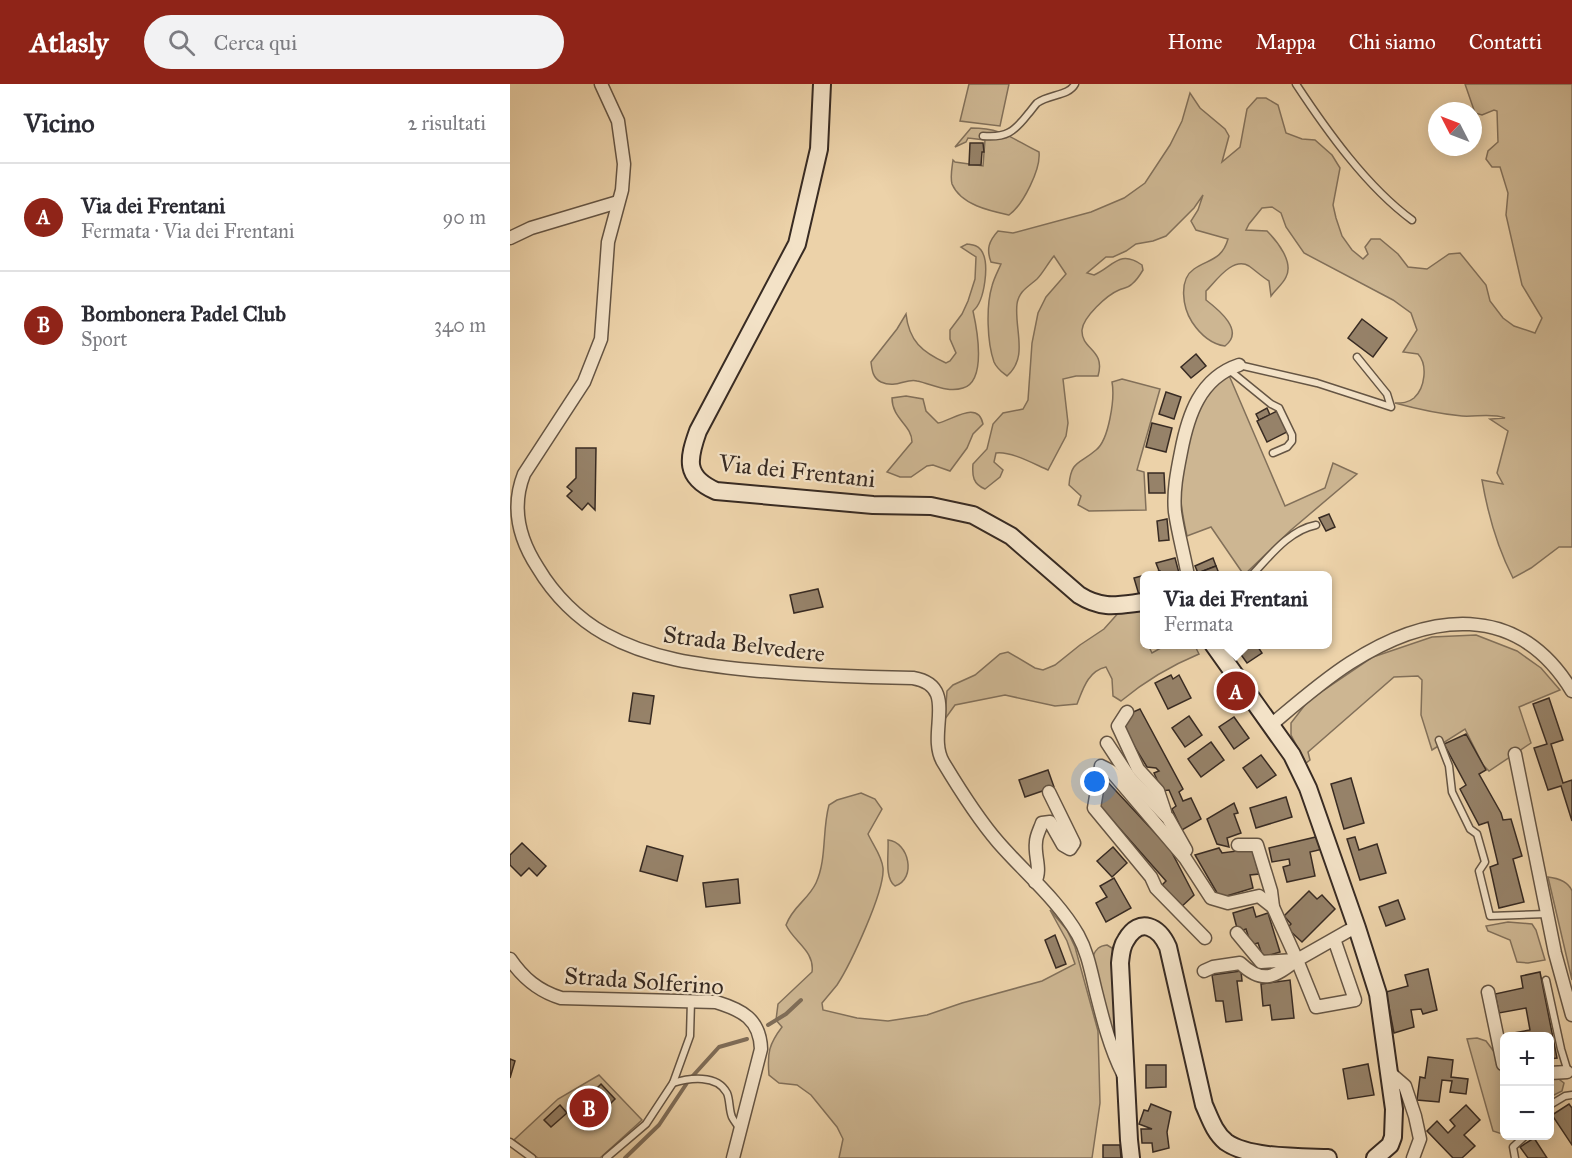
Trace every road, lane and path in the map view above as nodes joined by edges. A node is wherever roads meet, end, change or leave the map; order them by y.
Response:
1 (601, 84) edge
2 (822, 84) edge
3 (1075, 84) edge
4 (1296, 84) edge
5 (983, 136) dead end
6 (618, 202) junction
7 (1412, 220) dead end
8 (510, 238) edge
9 (1357, 357) dead end
10 (1233, 367) junction
11 (1273, 453) dead end
12 (1316, 525) dead end
13 (1187, 571) edge
14 (1256, 571) edge
15 (1140, 602) edge
16 (1216, 649) edge
17 (1572, 691) edge
18 (1128, 712) dead end
19 (1271, 725) junction
20 (1439, 740) dead end
21 (1107, 743) dead end
22 (1515, 754) dead end
23 (1048, 792) dead end
24 (1168, 819) junction
25 (1238, 845) dead end
26 (1185, 858) junction
27 (1035, 882) junction
28 (1273, 907) junction
29 (1547, 914) junction
30 (1358, 928) junction
31 (1237, 933) dead end
32 (1205, 938) dead end
33 (1334, 939) junction
34 (510, 959) edge
35 (1297, 960) junction
36 (1204, 971) dead end
37 (1546, 980) dead end
38 (1488, 992) dead end
39 (691, 1001) junction
40 (1572, 1015) edge
41 (1500, 1050) edge
42 (1570, 1072) edge
43 (1390, 1073) junction
44 (1554, 1073) edge
45 (1125, 1079) junction
46 (673, 1083) junction
47 (1572, 1095) edge
48 (1554, 1103) edge
49 (740, 1130) junction
50 (1521, 1140) edge
51 (510, 1142) edge
52 (1288, 1157) edge
53 (532, 1158) edge
54 (606, 1158) edge
55 (733, 1158) edge
56 (1131, 1158) edge
57 (1328, 1158) edge
58 (1375, 1158) edge
59 (1413, 1158) edge
60 (1515, 1158) edge

1 - 6 street, Strada Belvedere
2 - 15 main road, Via dei Frentani
3 - 5 lane
4 - 7 lane
6 - 8 street
6 - 27 street, Strada Belvedere
9 - 10 lane
10 - 11 lane
10 - 13 street
12 - 14 lane
16 - 19 main road
17 - 19 street
18 - 24 street
19 - 30 main road
20 - 29 lane
21 - 24 street
22 - 29 street
23 - 27 street
24 - 26 street
25 - 28 street
26 - 28 street
26 - 32 street
27 - 45 street, Strada Belvedere
28 - 35 street
29 - 40 street
30 - 33 street
30 - 43 main road
31 - 35 street
33 - 35 street
33 - 35 street
34 - 39 street, Strada Solferino
35 - 36 street
37 - 42 lane
38 - 41 street
39 - 46 lane
39 - 49 street, Strada Solferino
42 - 44 street
43 - 58 main road
43 - 59 street
45 - 52 main road
45 - 56 main road
46 - 49 lane
46 - 54 lane
47 - 48 lane
49 - 55 street, Strada Solferino
50 - 60 lane
51 - 53 lane
52 - 57 main road

